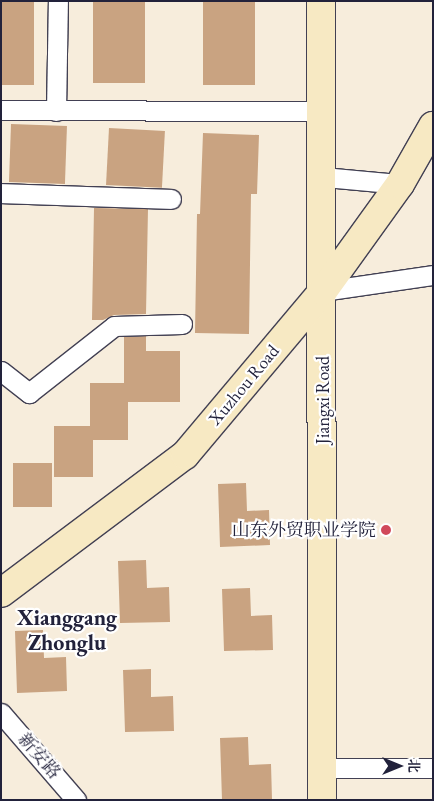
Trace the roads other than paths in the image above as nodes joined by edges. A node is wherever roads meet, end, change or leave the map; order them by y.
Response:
1 (58, 1) edge
2 (321, 1) edge
3 (1, 110) edge
4 (56, 111) junction
5 (323, 111) junction
6 (433, 126) edge
7 (324, 177) junction
8 (400, 184) junction
9 (1, 193) edge
10 (171, 199) dead end
11 (433, 274) edge
12 (323, 291) junction
13 (182, 324) dead end
14 (1, 371) edge
15 (1, 593) edge
16 (1, 713) edge
17 (322, 768) junction
18 (433, 768) edge
19 (76, 800) edge
20 (322, 800) edge

1 - 4 street
2 - 5 main road, Jiangxi Road
3 - 4 street
4 - 5 street
5 - 7 main road, Jiangxi Road
6 - 8 main road, Xuzhou Road
7 - 8 street
7 - 12 main road, Jiangxi Road
8 - 12 main road, Xuzhou Road
9 - 10 street
11 - 12 street
12 - 15 main road, Xuzhou Road
12 - 17 main road, Jiangxi Road
13 - 14 street
16 - 19 street, 新安路
17 - 18 street
17 - 20 main road, Jiangxi Road

